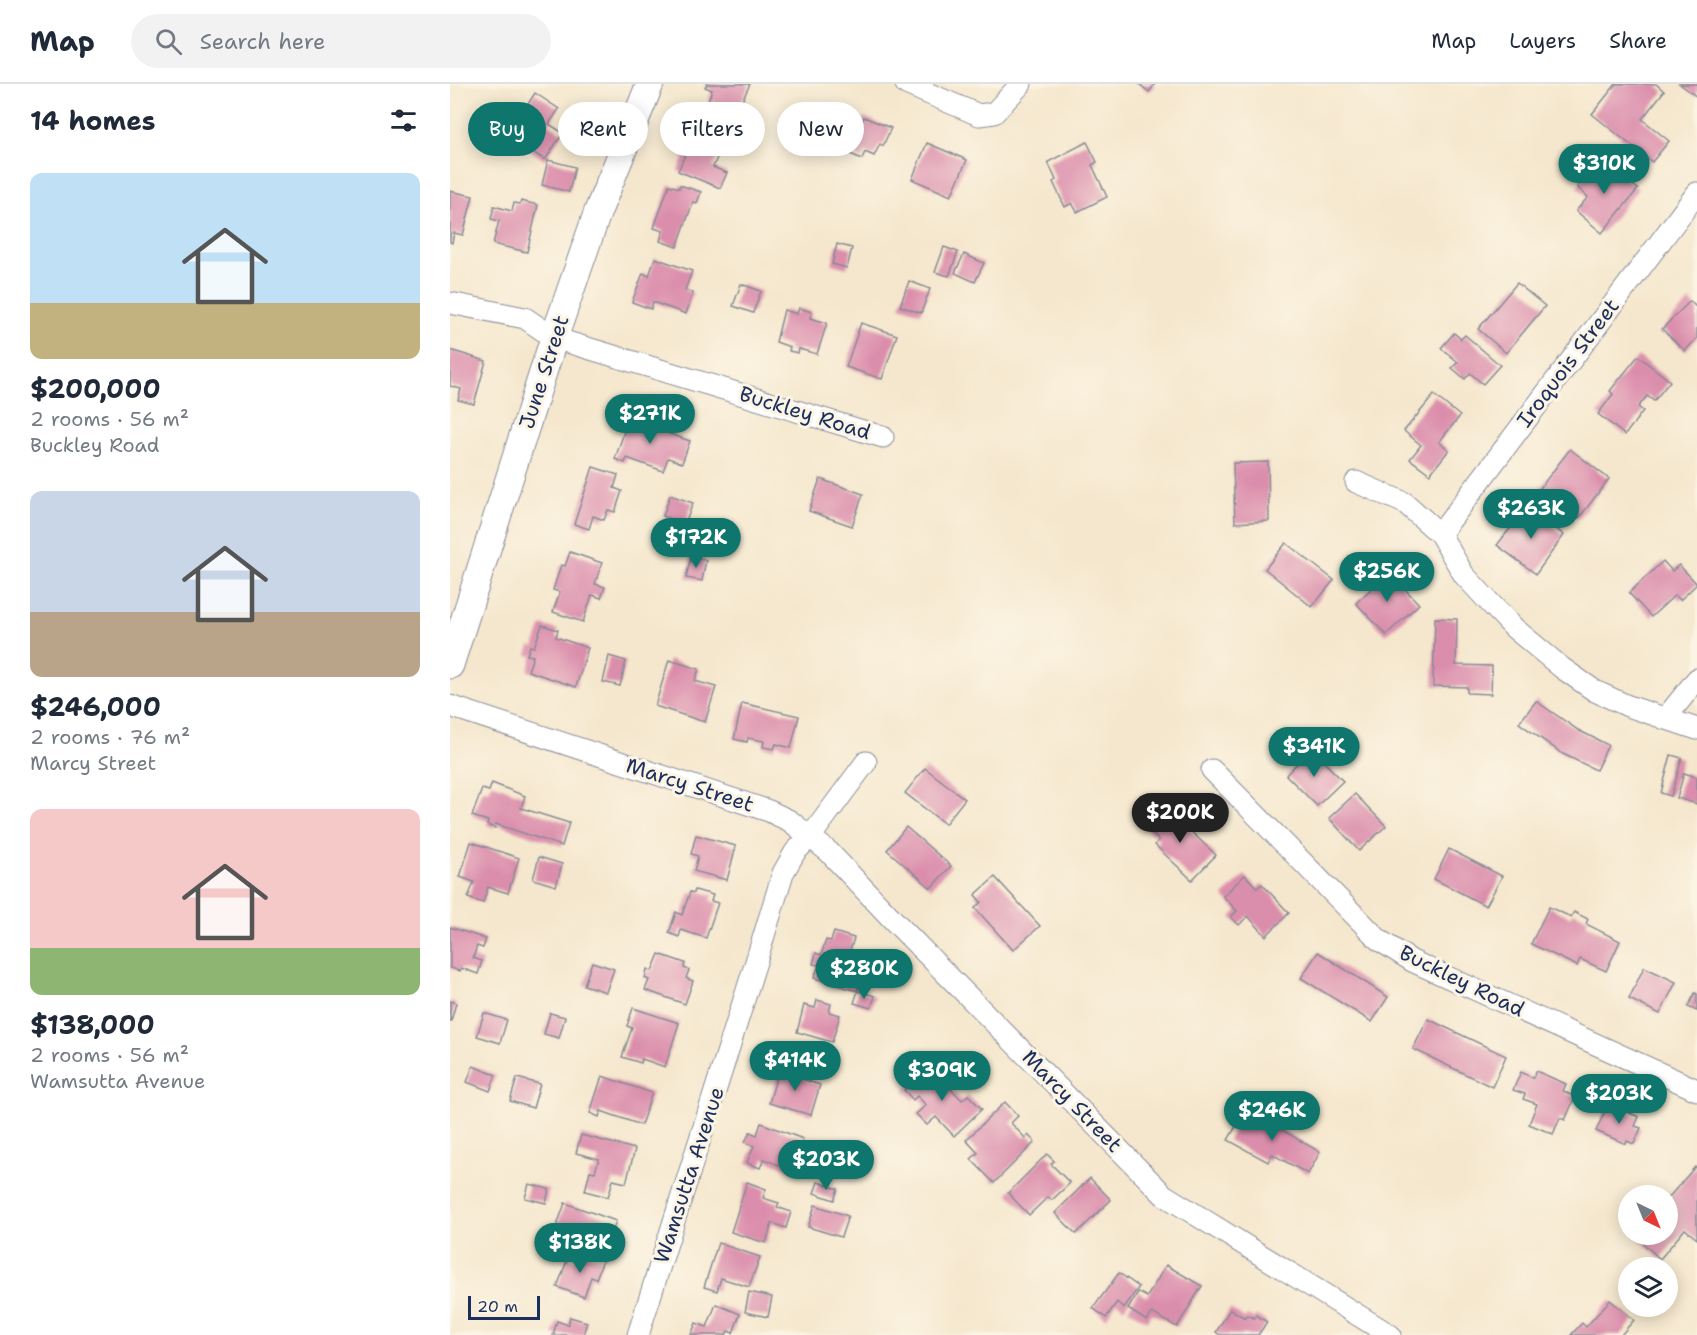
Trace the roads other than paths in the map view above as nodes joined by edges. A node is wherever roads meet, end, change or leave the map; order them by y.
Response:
1 (650, 84) edge
2 (906, 84) edge
3 (1021, 84) edge
4 (1697, 193) edge
5 (450, 303) edge
6 (554, 338) junction
7 (883, 437) dead end
8 (1356, 482) dead end
9 (1440, 534) junction
10 (450, 665) edge
11 (1697, 679) edge
12 (450, 706) edge
13 (1665, 719) junction
14 (1697, 729) edge
15 (866, 762) dead end
16 (1212, 770) dead end
17 (811, 836) junction
18 (1697, 1090) edge
19 (638, 1335) edge
20 (1390, 1335) edge

1 - 6 street, June Street
2 - 3 street
4 - 9 street, Iroquois Street
5 - 6 street, Buckley Road
6 - 7 street, Buckley Road
6 - 10 street, June Street
8 - 9 street
9 - 13 street
11 - 13 street
12 - 17 street, Marcy Street
13 - 14 street
15 - 17 street, Wamsutta Avenue
16 - 18 street, Buckley Road
17 - 19 street, Wamsutta Avenue
17 - 20 street, Marcy Street

